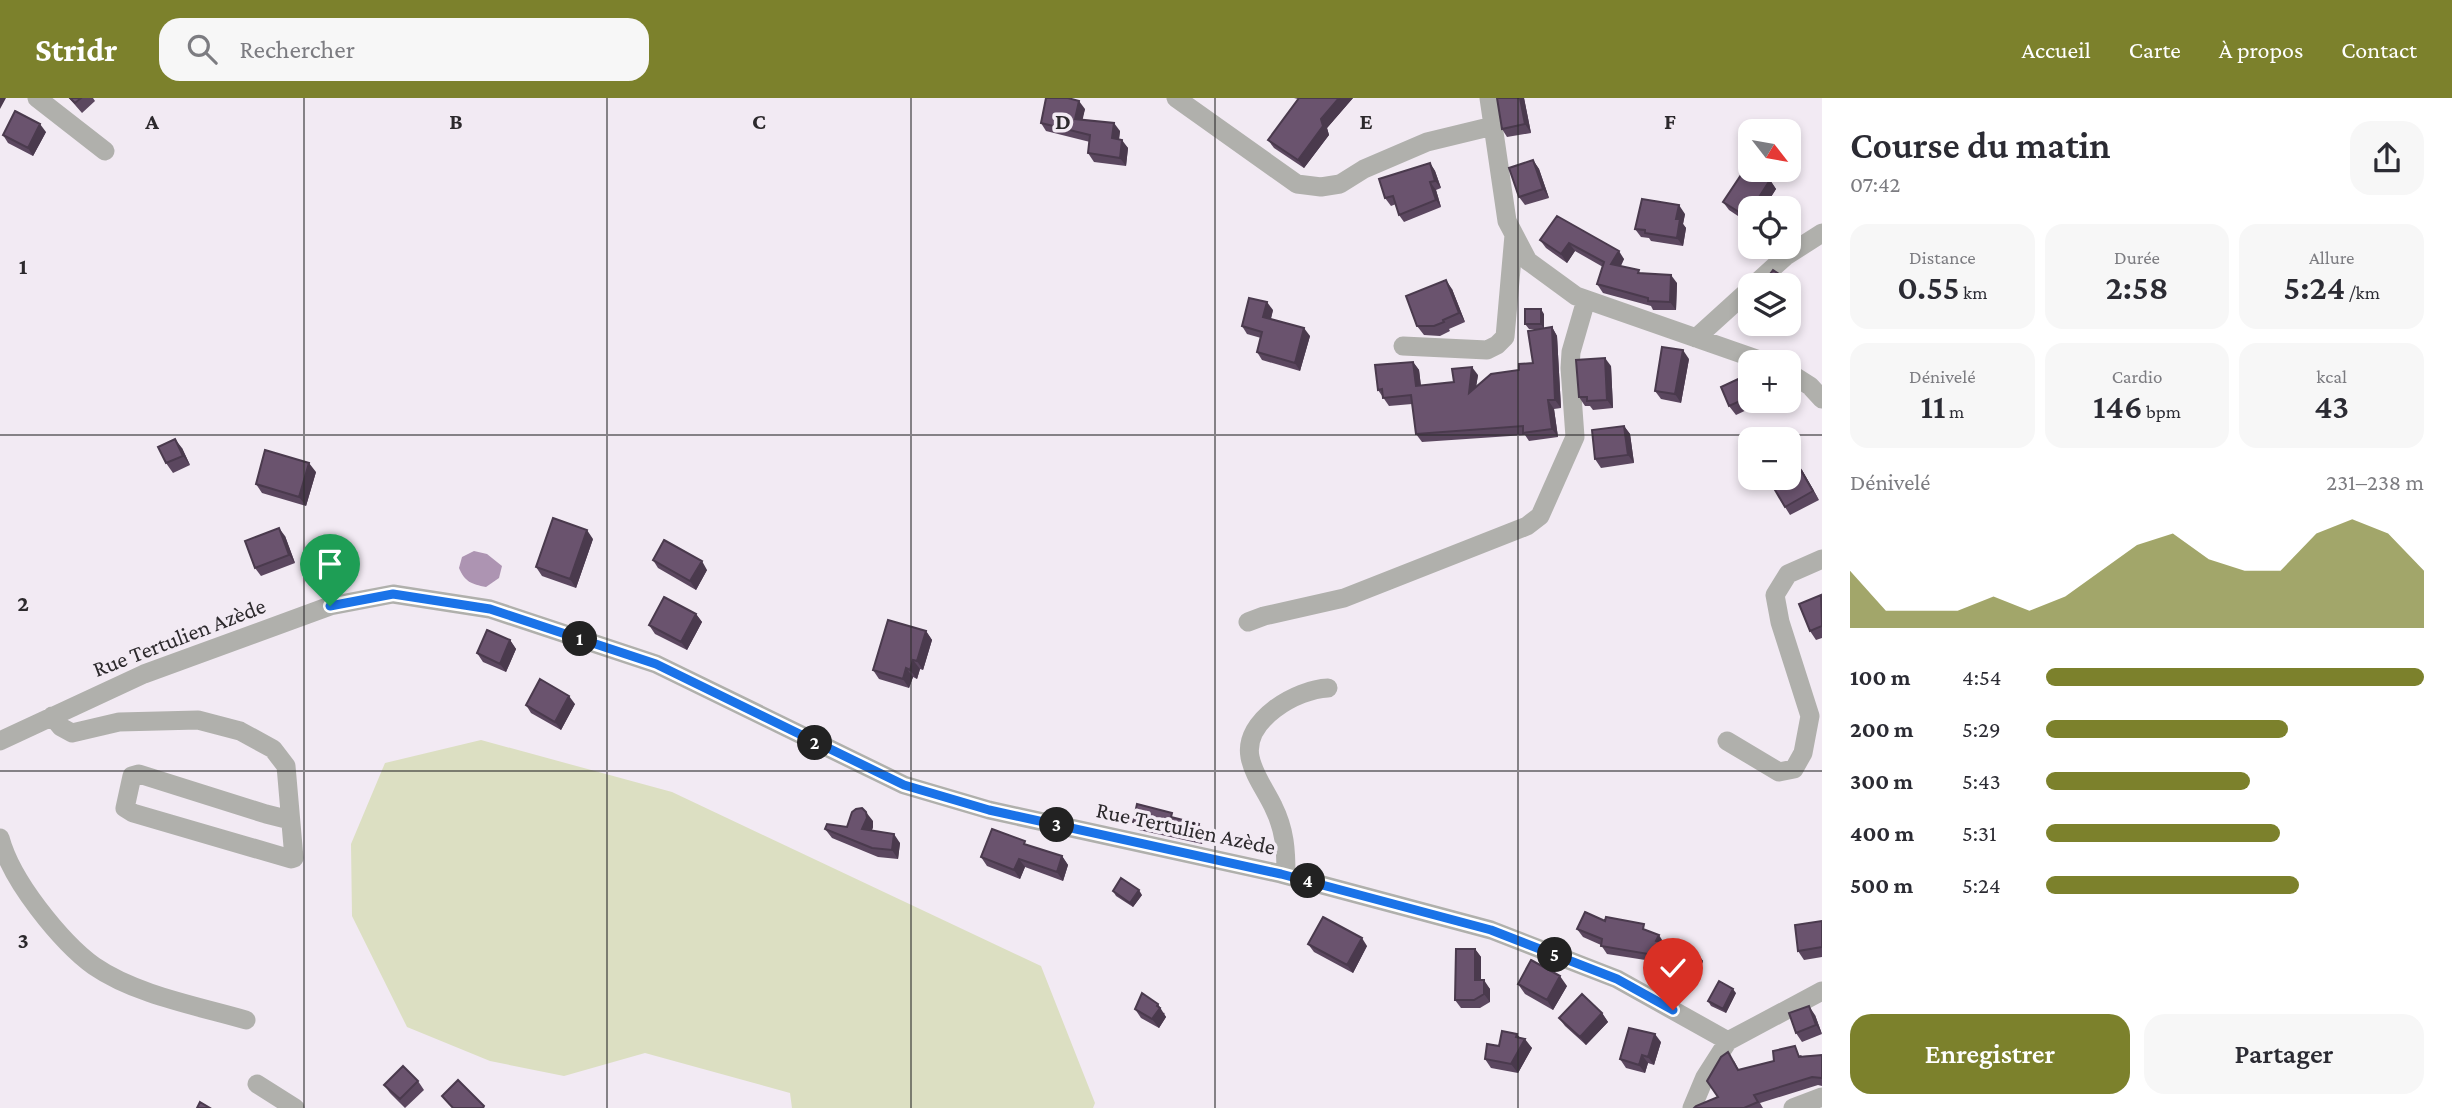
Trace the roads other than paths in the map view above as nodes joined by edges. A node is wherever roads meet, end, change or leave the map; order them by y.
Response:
1 (37, 98) edge
2 (1176, 98) edge
3 (1489, 98) edge
4 (1493, 126) junction
5 (105, 151) dead end
6 (1822, 233) edge
7 (1514, 235) junction
8 (1767, 273) edge
9 (1586, 300) junction
10 (1738, 300) edge
11 (1696, 338) junction
12 (1404, 346) dead end
13 (1738, 353) edge
14 (1801, 380) edge
15 (1822, 399) edge
16 (1822, 559) edge
17 (1248, 622) dead end
18 (1328, 688) dead end
19 (52, 716) junction
20 (0, 741) edge
21 (1727, 741) dead end
22 (290, 820) junction
23 (0, 838) edge
24 (1286, 875) junction
25 (1822, 991) edge
26 (246, 1020) dead end
27 (1728, 1041) junction
28 (257, 1084) dead end
29 (1822, 1097) edge
30 (295, 1108) edge
31 (1692, 1108) edge
32 (1793, 1108) edge

1 - 5 street
2 - 4 street
3 - 4 street
4 - 7 street
6 - 8 street
7 - 9 street
7 - 12 street
9 - 11 street
9 - 17 street
10 - 11 street
11 - 13 street
14 - 15 street
16 - 21 street
18 - 24 street
19 - 20 street, Rue Tertulien Azède
19 - 22 street
19 - 24 street, Rue Tertulien Azède
22 - 22 street
23 - 26 street
24 - 27 street, Rue Tertulien Azède
25 - 27 street
27 - 31 street
28 - 30 street
29 - 32 street

